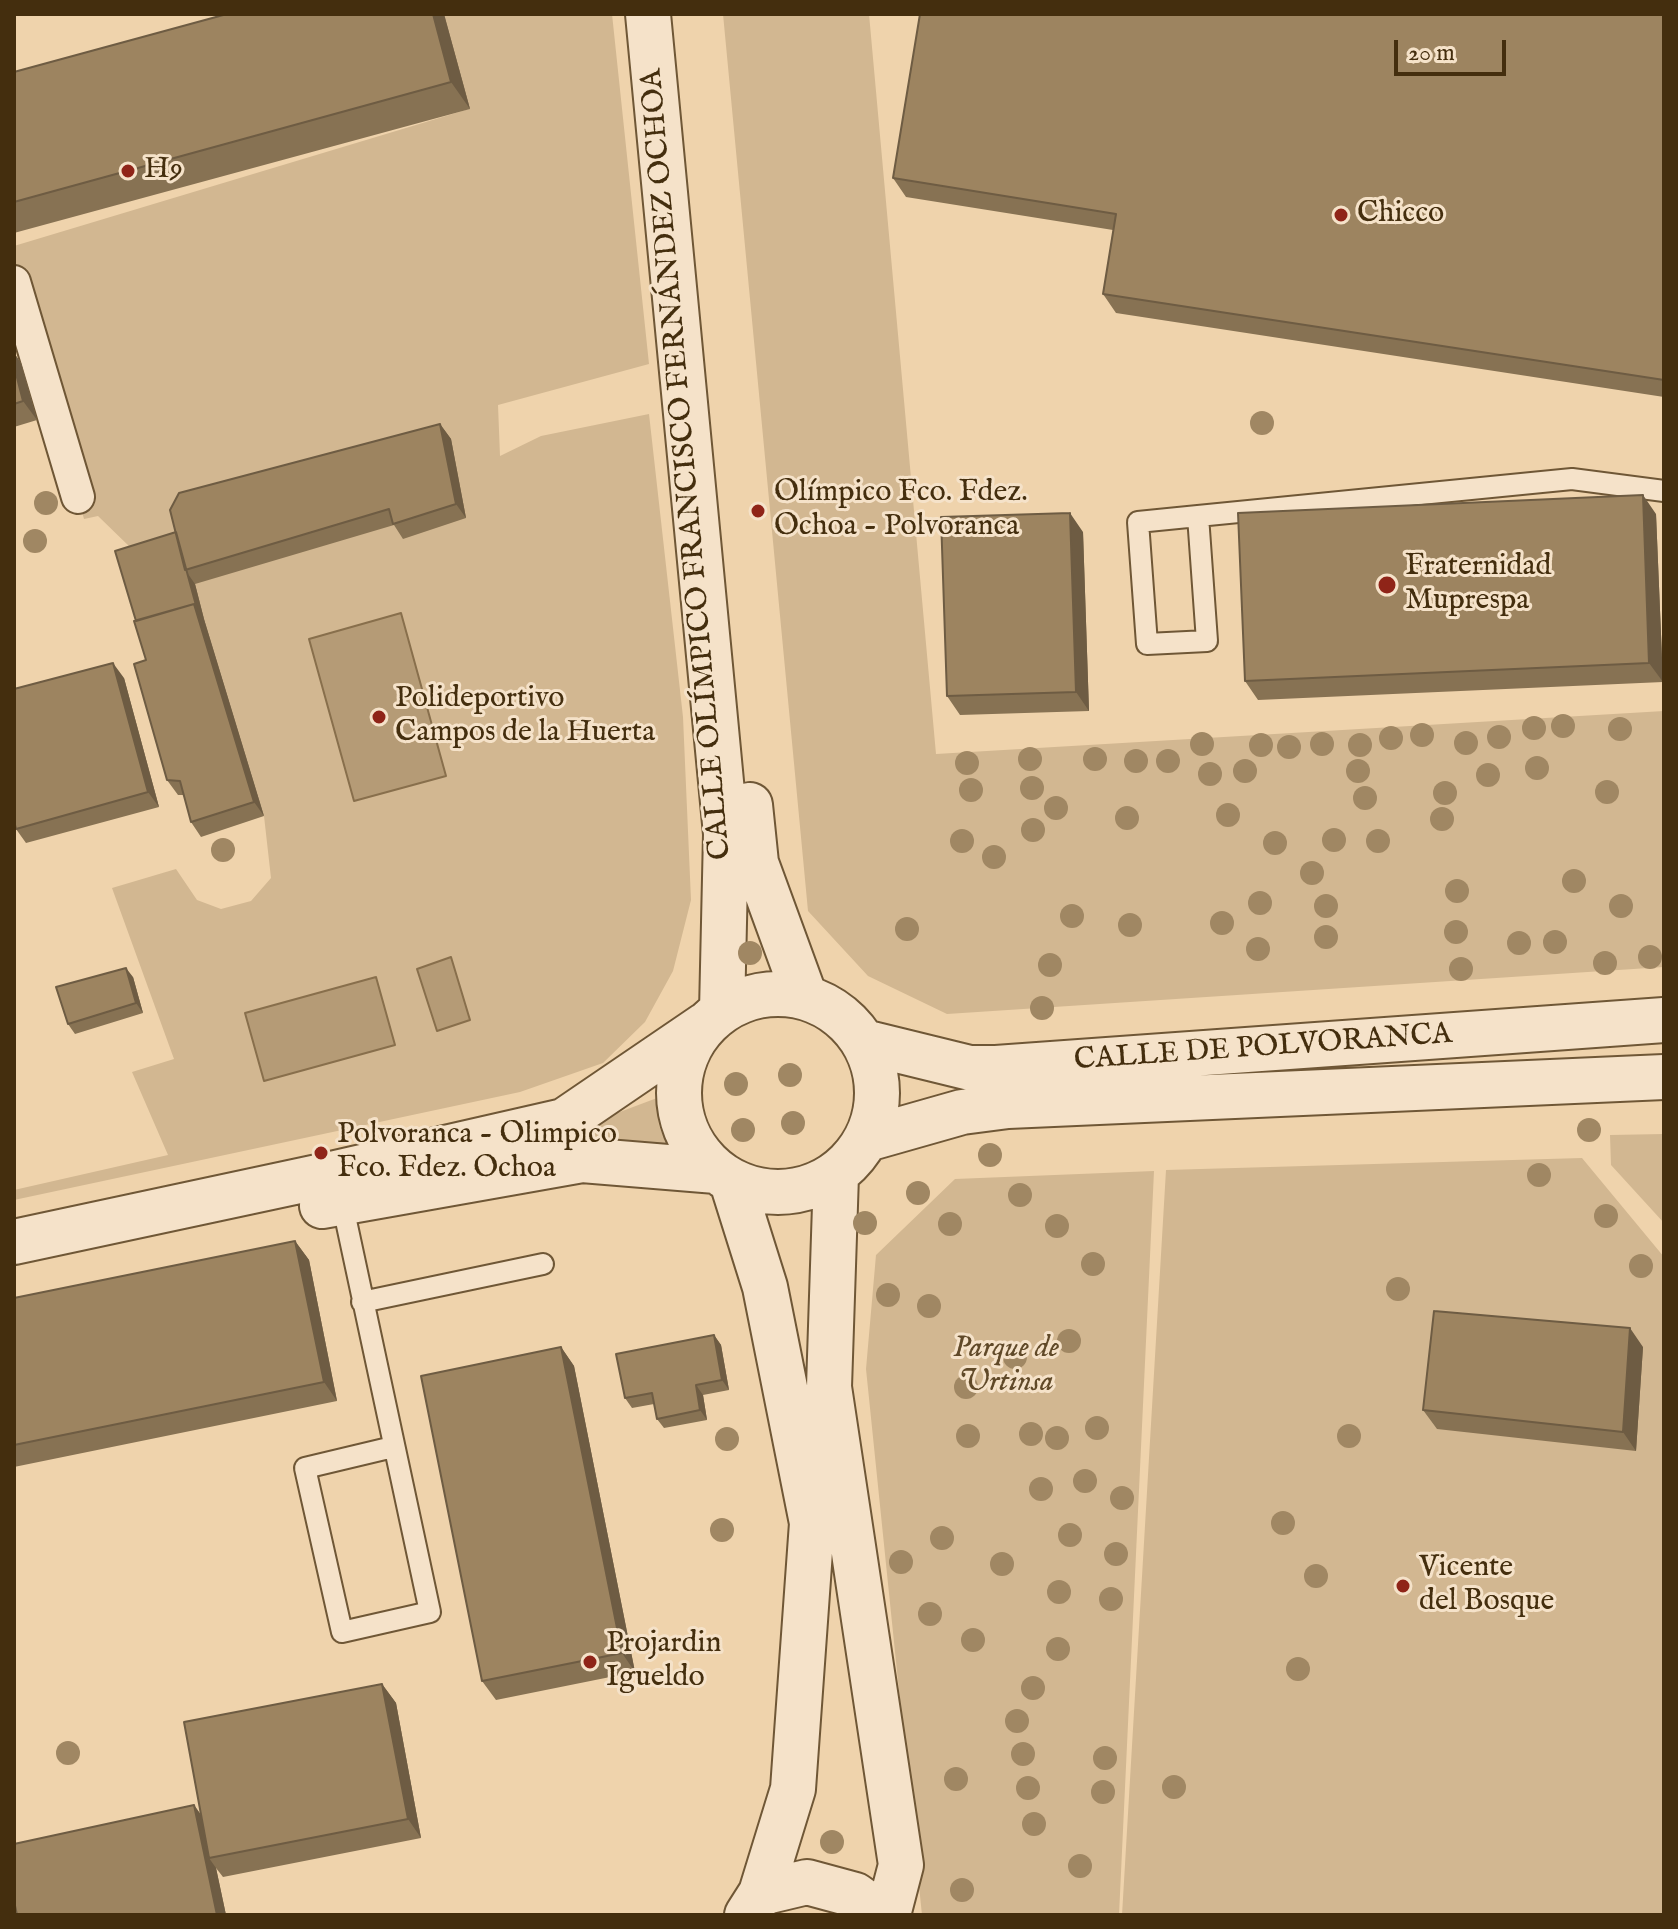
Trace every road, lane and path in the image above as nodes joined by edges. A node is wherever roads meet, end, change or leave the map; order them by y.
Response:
1 (648, 14) edge
2 (677, 14) edge
3 (14, 282) edge
4 (1664, 491) edge
5 (78, 497) dead end
6 (1198, 516) junction
7 (805, 997) junction
8 (713, 1018) junction
9 (1664, 1020) edge
10 (864, 1042) junction
11 (1664, 1077) edge
12 (867, 1139) junction
13 (836, 1175) junction
14 (724, 1177) junction
15 (342, 1202) junction
16 (14, 1242) edge
17 (543, 1264) dead end
18 (14, 1267) edge
19 (362, 1302) junction
20 (393, 1447) junction
21 (759, 1908) edge
22 (886, 1915) edge

1 - 8 street, CALLE OLÍMPICO FRANCISCO FERNÁNDEZ OCHOA
2 - 7 street, CALLE OLÍMPICO FRANCISCO FERNÁNDEZ OCHOA
3 - 5 street
4 - 6 lane
6 - 6 lane
7 - 8 street
7 - 10 street
8 - 14 street
8 - 16 street
9 - 10 street, CALLE DE POLVORANCA
10 - 12 street
11 - 12 street, CALLE DE POLVORANCA
12 - 13 street
13 - 14 street
13 - 22 street
14 - 15 street
14 - 21 street
15 - 18 street
15 - 19 lane
17 - 19 lane
19 - 20 lane
20 - 20 lane
21 - 22 street

